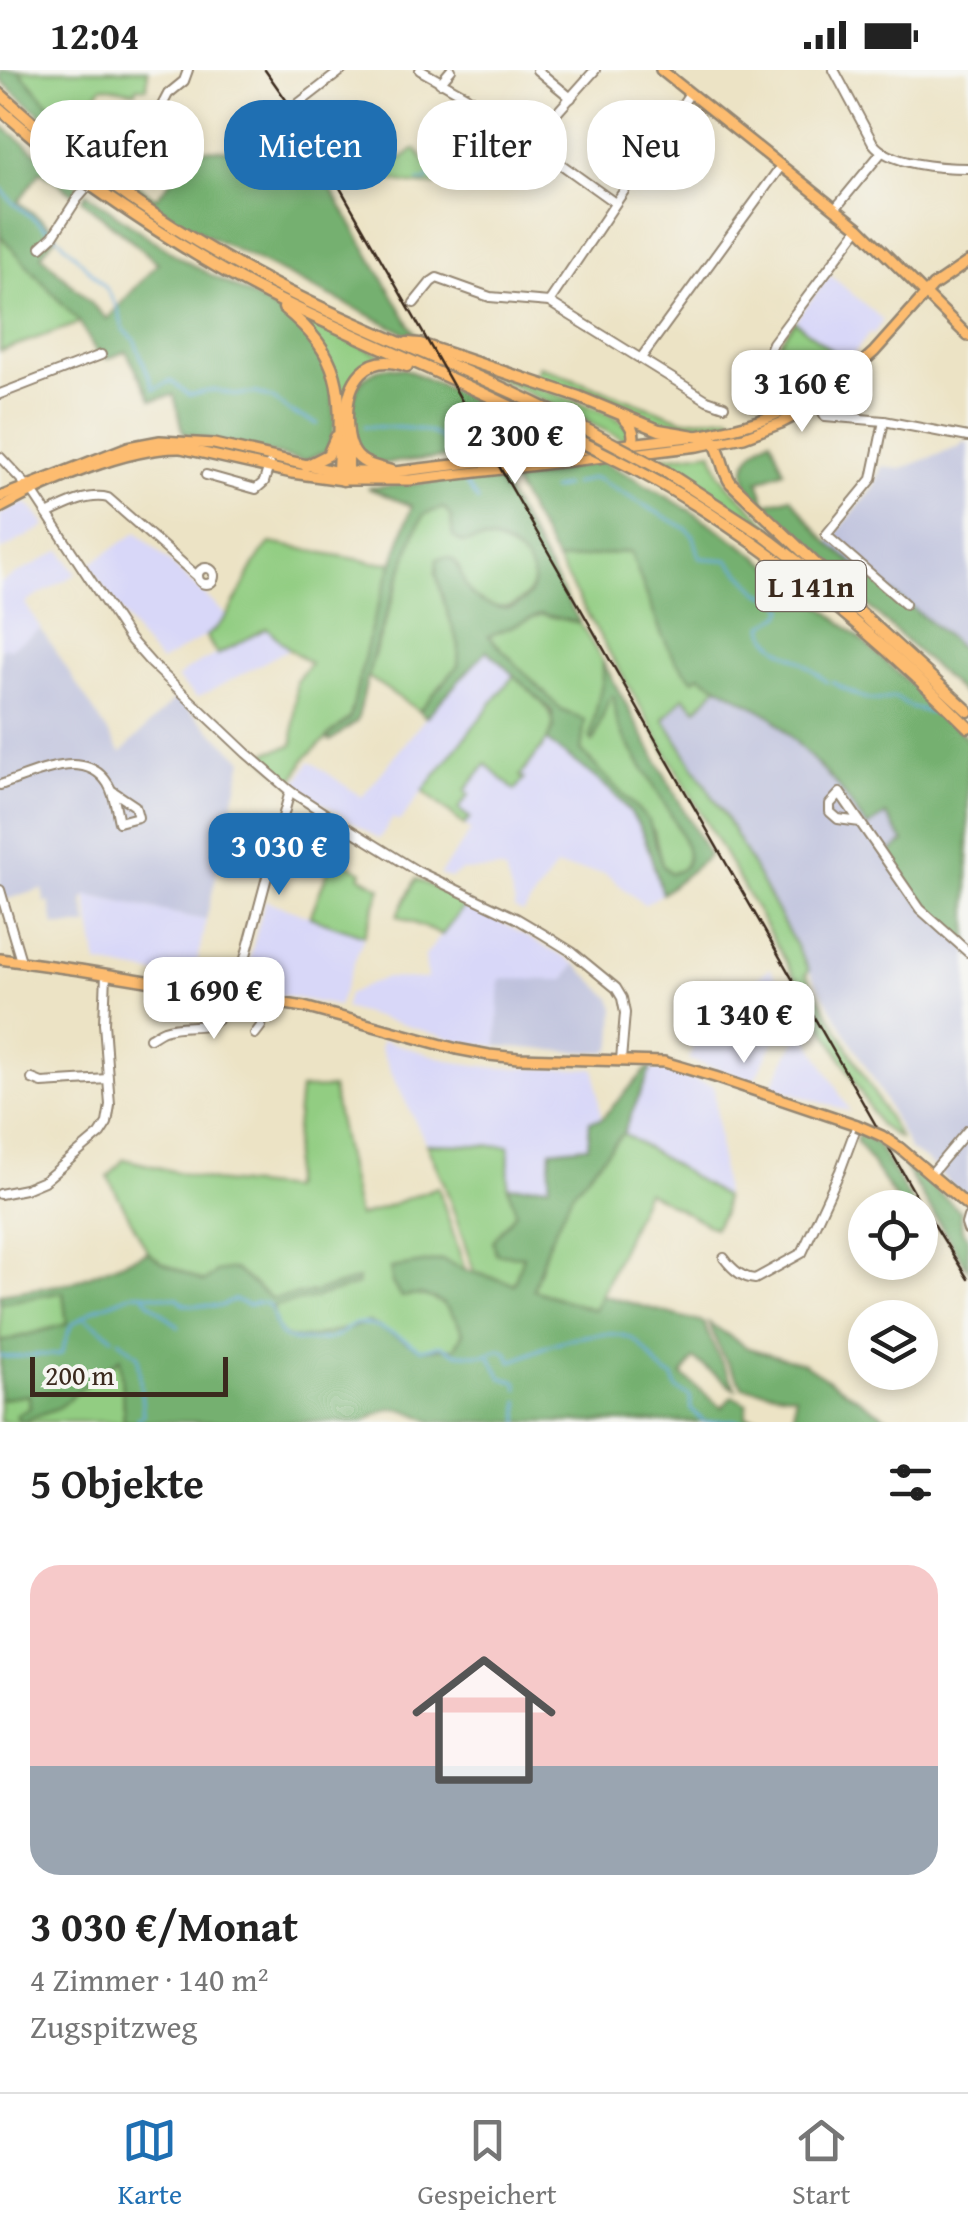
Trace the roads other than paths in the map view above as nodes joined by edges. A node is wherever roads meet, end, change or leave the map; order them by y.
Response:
1 (188, 70) edge
2 (342, 70) edge
3 (420, 70) edge
4 (451, 70) edge
5 (537, 70) edge
6 (595, 70) edge
7 (660, 70) edge
8 (834, 70) edge
9 (440, 82) junction
10 (690, 93) junction
11 (0, 94) edge
12 (571, 98) junction
13 (303, 100) edge
14 (472, 100) edge
15 (567, 103) edge
16 (0, 109) edge
17 (30, 120) edge
18 (30, 132) edge
19 (881, 153) junction
20 (781, 166) junction
21 (567, 168) edge
22 (968, 168) edge
23 (108, 190) edge
24 (112, 190) edge
25 (615, 203) junction
26 (835, 209) junction
27 (859, 228) junction
28 (41, 248) dead end
29 (968, 262) edge
30 (925, 293) junction
31 (268, 294) junction
32 (549, 302) junction
33 (414, 303) dead end
34 (968, 336) edge
35 (401, 344) junction
36 (101, 354) dead end
37 (641, 358) junction
38 (764, 365) dead end
39 (435, 372) junction
40 (0, 394) edge
41 (813, 401) junction
42 (724, 406) dead end
43 (616, 411) junction
44 (339, 421) junction
45 (884, 421) junction
46 (348, 434) junction
47 (697, 436) junction
48 (968, 437) edge
49 (716, 443) junction
50 (632, 444) junction
51 (615, 456) junction
52 (0, 457) edge
53 (269, 463) junction
54 (306, 466) junction
55 (394, 472) junction
56 (206, 474) dead end
57 (343, 475) junction
58 (29, 488) junction
59 (0, 497) edge
60 (0, 508) edge
61 (47, 514) junction
62 (198, 578) dead end
63 (905, 604) dead end
64 (852, 605) junction
65 (968, 711) edge
66 (968, 727) edge
67 (0, 784) edge
68 (112, 790) dead end
69 (290, 791) junction
70 (860, 822) dead end
71 (0, 890) edge
72 (968, 952) edge
73 (0, 959) edge
74 (21, 961) junction
75 (106, 974) junction
76 (234, 996) junction
77 (265, 1001) junction
78 (254, 1034) dead end
79 (150, 1038) dead end
80 (621, 1060) junction
81 (108, 1079) junction
82 (32, 1080) dead end
83 (857, 1125) junction
84 (968, 1130) edge
85 (931, 1174) junction
86 (0, 1194) edge
87 (968, 1206) edge
88 (968, 1217) edge
89 (968, 1230) edge
90 (724, 1258) dead end

1 - 28 street
2 - 13 street
3 - 9 street
4 - 9 street
5 - 12 street
6 - 12 street
7 - 10 main road
8 - 19 street
9 - 14 street
10 - 20 main road
10 - 25 street
11 - 17 highway, L 141n
12 - 15 street
16 - 18 highway, L 141n
19 - 22 street
19 - 26 street
20 - 26 main road
20 - 37 street
21 - 25 street
23 - 31 highway, L 141n
24 - 35 highway, L 141n
25 - 32 street
26 - 27 main road
27 - 30 main road
27 - 38 street
29 - 30 main road
30 - 34 main road
30 - 41 main road
31 - 39 highway, L 141n
31 - 44 highway
32 - 33 street
32 - 37 street
35 - 43 highway
35 - 64 highway, L 141n, bridge
36 - 40 street
37 - 42 street
39 - 46 highway
39 - 66 highway, L 141n, bridge
41 - 45 street
41 - 47 main road
41 - 49 main road
43 - 47 highway
43 - 50 highway
44 - 54 highway
44 - 57 highway
45 - 48 street
45 - 63 street
46 - 55 highway
46 - 57 highway
47 - 49 highway
47 - 50 main road
49 - 51 main road
49 - 64 highway
50 - 51 highway
50 - 55 main road
51 - 57 main road
52 - 58 street
53 - 54 main road
53 - 56 street
53 - 57 main road
53 - 58 main road
54 - 57 main road
55 - 57 main road
58 - 59 main road
58 - 60 main road
58 - 61 street
61 - 62 street
61 - 69 street
64 - 65 highway, L 141n
67 - 68 street
69 - 76 street
69 - 80 street
70 - 72 street
71 - 74 street
73 - 74 main road
74 - 75 main road
75 - 76 main road
75 - 81 street
76 - 77 main road
76 - 79 street
77 - 78 street
77 - 80 main road
80 - 83 main road
81 - 82 street
81 - 86 street
83 - 85 main road, bridge
83 - 90 street
84 - 85 street
85 - 87 main road
88 - 89 street

